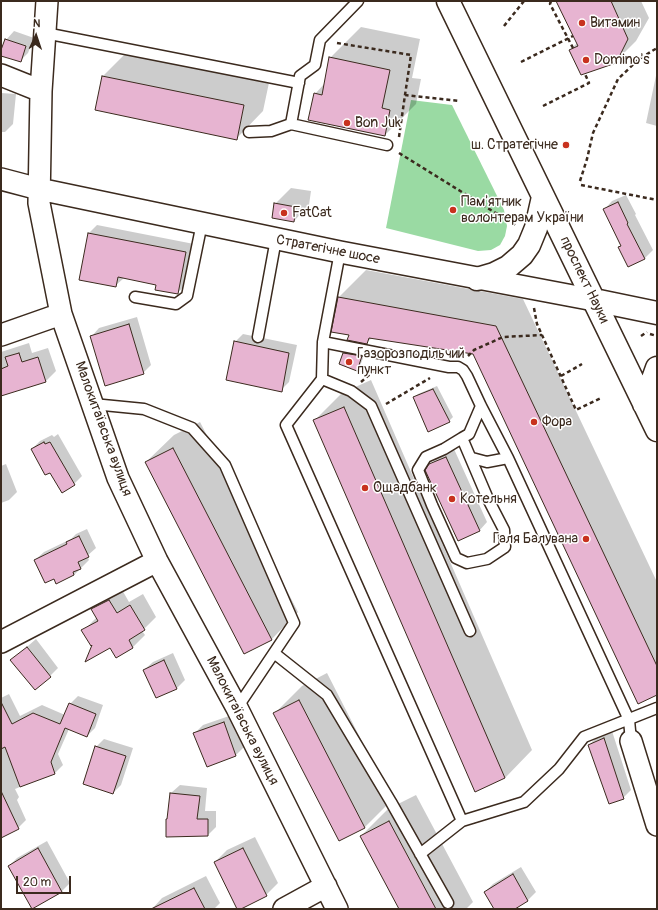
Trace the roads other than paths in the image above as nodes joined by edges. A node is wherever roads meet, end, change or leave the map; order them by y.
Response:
1 (48, 1) edge
2 (358, 1) edge
3 (448, 1) edge
4 (45, 33) junction
5 (1, 75) edge
6 (299, 83) junction
7 (41, 91) junction
8 (291, 124) junction
9 (249, 132) dead end
10 (387, 145) road end
11 (1, 179) edge
12 (39, 189) junction
13 (543, 197) junction
14 (202, 223) junction
15 (276, 239) junction
16 (340, 252) junction
17 (477, 279) junction
18 (135, 297) dead end
19 (594, 300) junction
20 (657, 313) edge
21 (61, 314) junction
22 (1, 335) edge
23 (258, 337) dead end
24 (323, 342) junction
25 (657, 368) edge
26 (322, 379) junction
27 (93, 404) junction
28 (644, 404) junction
29 (481, 406) junction
30 (657, 430) edge
31 (462, 438) junction
32 (472, 458) junction
33 (508, 458) junction
34 (158, 561) junction
35 (470, 631) dead end
36 (1, 642) edge
37 (274, 653) junction
38 (237, 708) junction
39 (657, 708) edge
40 (628, 720) junction
41 (631, 741) joint
42 (462, 821) junction
43 (657, 825) edge
44 (420, 854) junction
45 (326, 886) junction
46 (448, 903) dead end
47 (284, 909) edge
48 (337, 909) edge

1 - 4 street, Малокитаївська вулиця
2 - 6 lane
3 - 13 main road, проспект Науки
4 - 6 lane
4 - 7 street, Малокитаївська вулиця
5 - 7 street
6 - 8 lane
7 - 12 street, Малокитаївська вулиця
8 - 9 lane
8 - 10 lane
11 - 12 street, Стратегічне шосе
12 - 14 street, Стратегічне шосе
12 - 21 street, Малокитаївська вулиця
13 - 17 main road
13 - 19 main road, проспект Науки
14 - 15 street, Стратегічне шосе
14 - 18 lane
15 - 16 street, Стратегічне шосе
15 - 23 lane
16 - 17 street, Стратегічне шосе
16 - 24 lane
17 - 19 street, Стратегічне шосе
19 - 20 main road, Стратегічне шосе
19 - 28 main road, проспект Науки
21 - 22 street
21 - 27 street, Малокитаївська вулиця
24 - 26 lane
24 - 29 lane
25 - 28 main road
26 - 35 lane
26 - 42 lane
27 - 34 street, Малокитаївська вулиця
27 - 37 lane
28 - 30 main road, проспект Науки
29 - 31 lane
29 - 33 lane
31 - 32 lane
31 - 32 lane
32 - 33 lane
33 - 40 lane
34 - 36 street
34 - 38 street, Малокитаївська вулиця
37 - 38 lane
37 - 44 lane
38 - 45 street, Малокитаївська вулиця
39 - 40 lane
40 - 41 lane
40 - 42 lane
41 - 43 street
42 - 44 lane
44 - 46 lane
45 - 47 street
45 - 48 street, Малокитаївська вулиця

